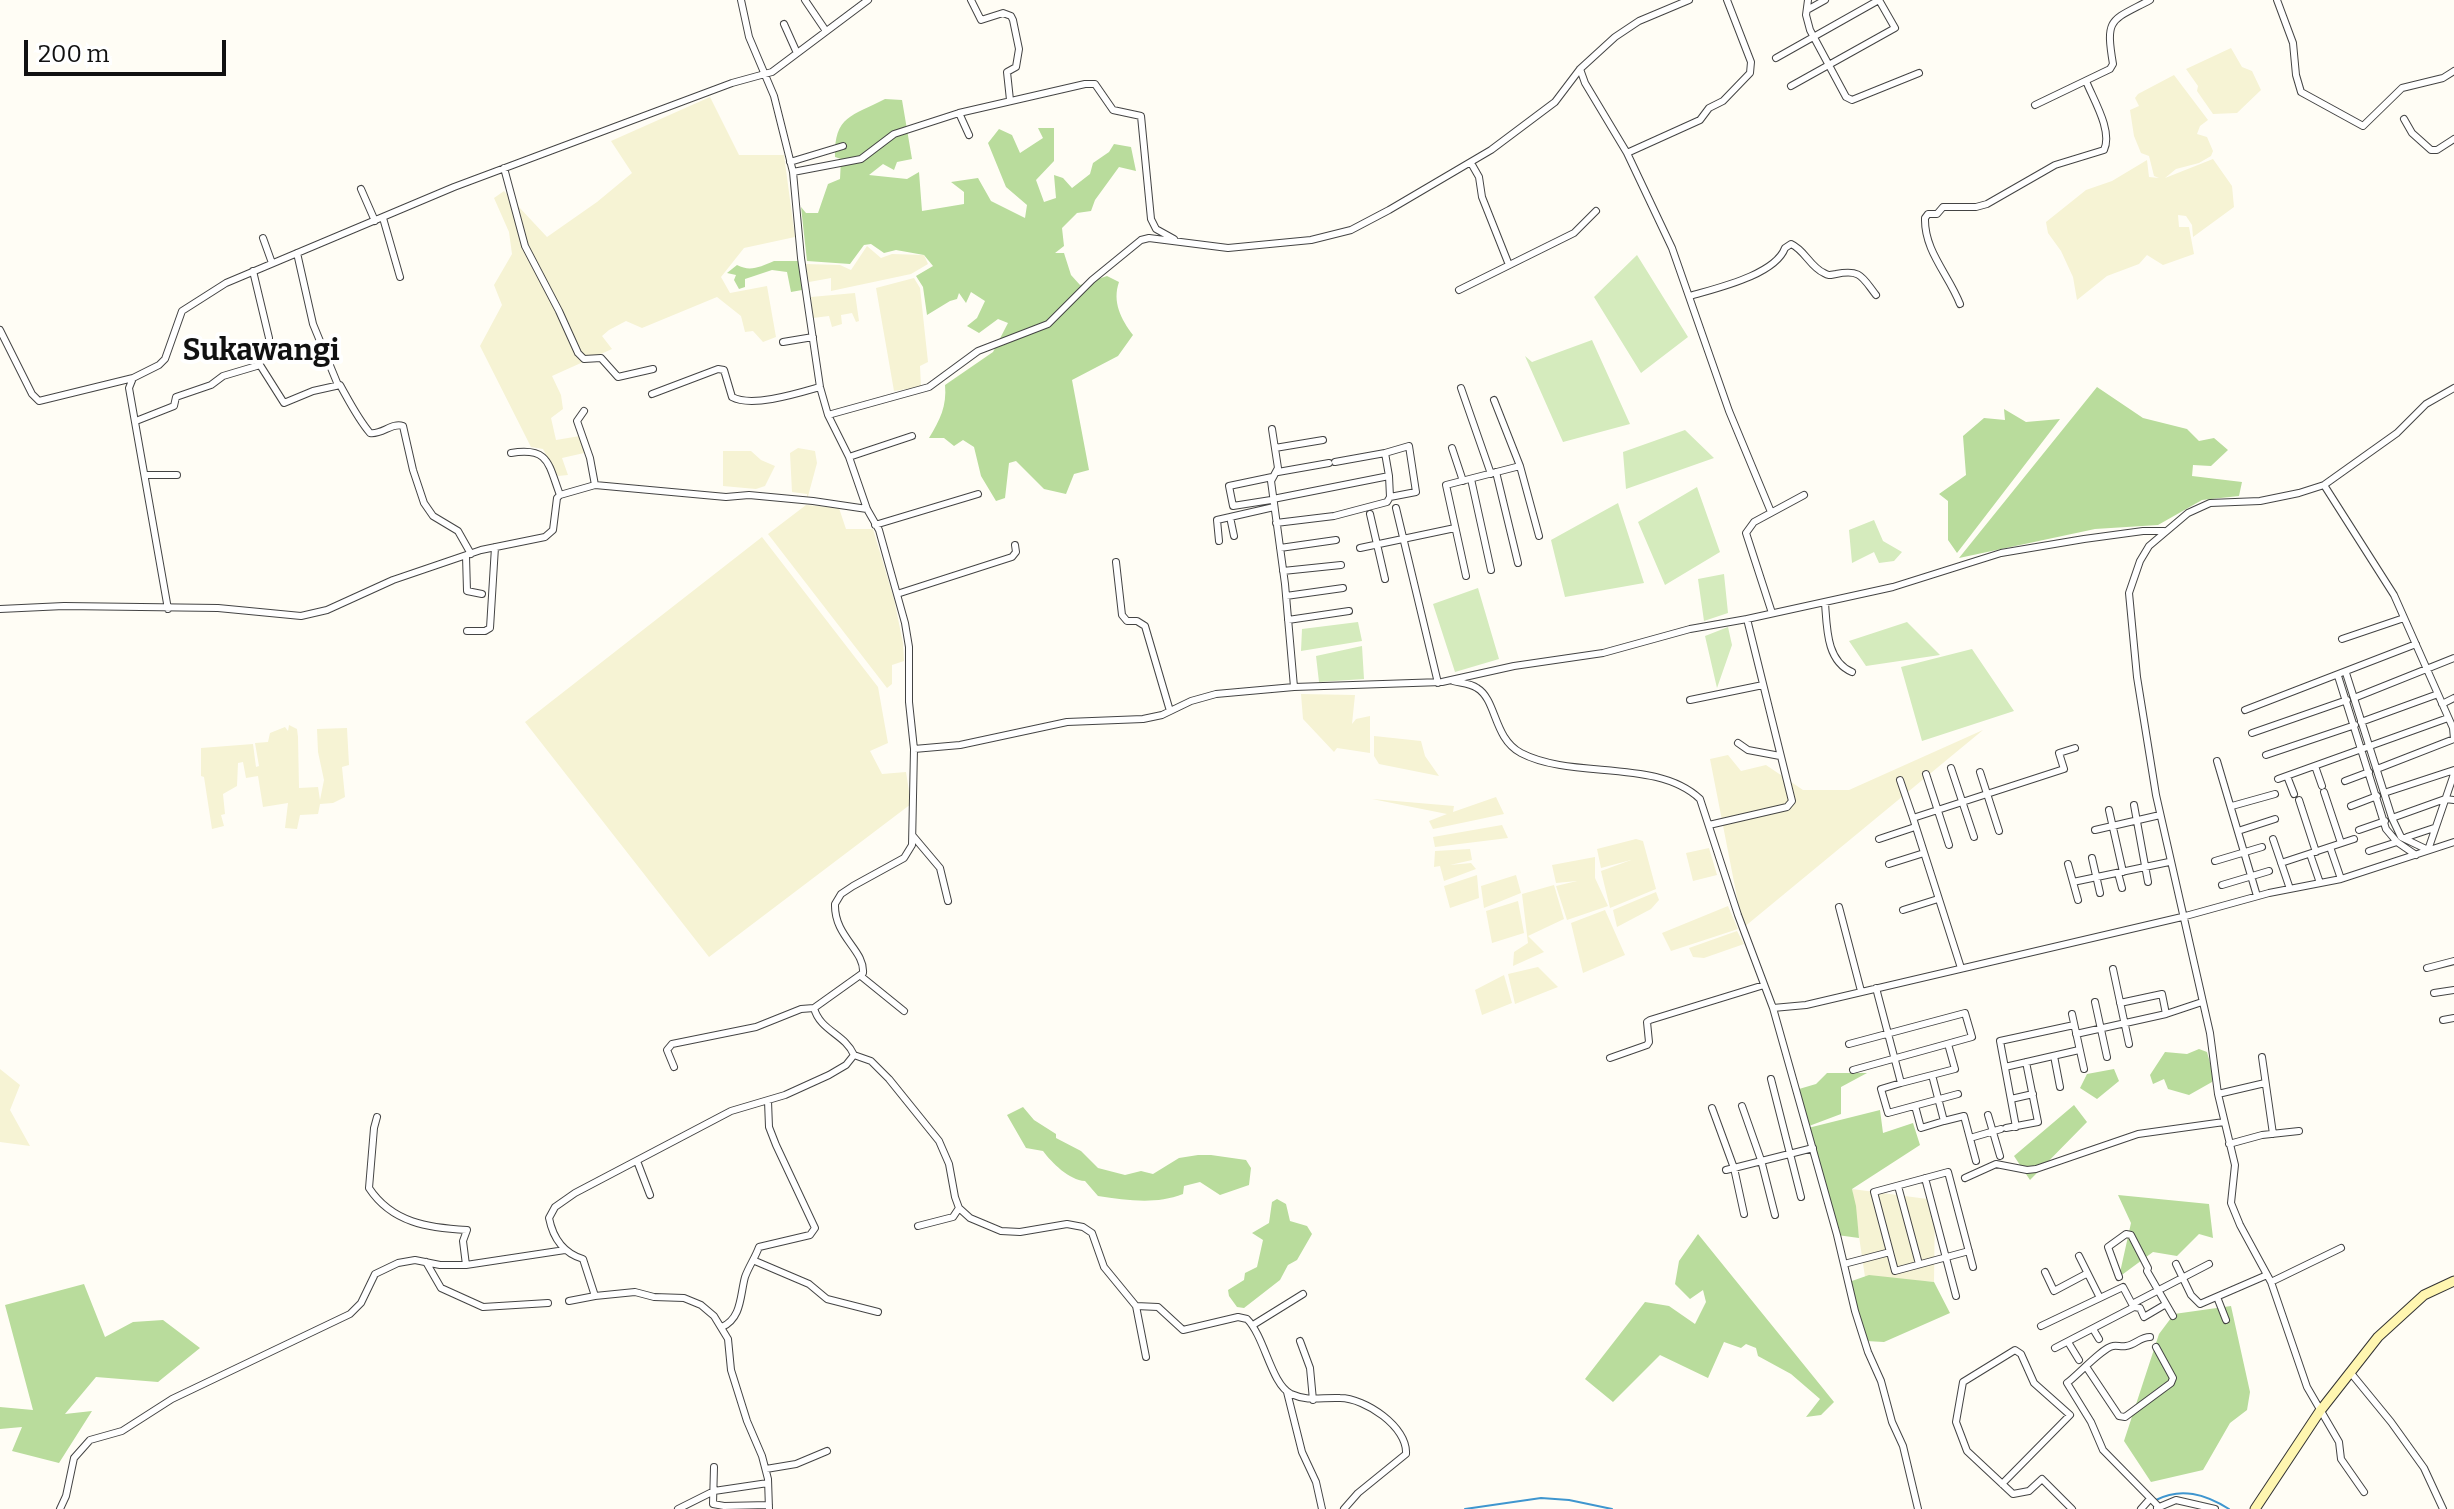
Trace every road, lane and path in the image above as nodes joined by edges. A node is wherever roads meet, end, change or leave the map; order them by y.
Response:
1 (741, 0) edge
2 (805, 0) edge
3 (868, 0) edge
4 (971, 0) edge
5 (1689, 0) edge
6 (1727, 0) edge
7 (1808, 0) edge
8 (1825, 0) edge
9 (1879, 0) edge
10 (2150, 0) edge
11 (2277, 0) edge
12 (1807, 10) junction
13 (784, 24) dead end
14 (826, 31) junction
15 (1813, 36) junction
16 (797, 53) junction
17 (1776, 58) dead end
18 (1828, 65) junction
19 (1580, 69) junction
20 (2454, 71) edge
21 (1919, 73) dead end
22 (766, 74) junction
23 (2086, 81) junction
24 (1791, 86) dead end
25 (1010, 100) junction
26 (2035, 105) dead end
27 (959, 113) junction
28 (2404, 119) dead end
29 (969, 135) dead end
30 (2454, 139) edge
31 (843, 146) dead end
32 (1627, 153) junction
33 (790, 162) junction
34 (1471, 163) junction
35 (504, 168) junction
36 (793, 172) junction
37 (361, 189) dead end
38 (1596, 211) dead end
39 (379, 219) junction
40 (263, 238) dead end
41 (1177, 241) junction
42 (297, 253) junction
43 (272, 263) junction
44 (1509, 265) junction
45 (253, 271) junction
46 (400, 277) dead end
47 (1459, 290) dead end
48 (1876, 295) dead end
49 (1690, 296) junction
50 (1960, 304) dead end
51 (0, 330) edge
52 (813, 337) junction
53 (269, 338) dead end
54 (783, 342) dead end
55 (653, 369) dead end
56 (133, 378) junction
57 (338, 385) junction
58 (820, 387) junction
59 (1461, 388) dead end
60 (2454, 388) edge
61 (652, 394) dead end
62 (1494, 400) dead end
63 (584, 411) dead end
64 (828, 415) junction
65 (136, 421) junction
66 (1272, 429) dead end
67 (912, 436) dead end
68 (1323, 440) dead end
69 (1275, 448) junction
70 (1452, 448) dead end
71 (511, 453) dead end
72 (1385, 453) junction
73 (849, 457) junction
74 (1520, 466) junction
75 (1494, 473) junction
76 (1275, 474) junction
77 (145, 475) junction
78 (177, 475) dead end
79 (1389, 476) junction
80 (1467, 480) junction
81 (595, 485) junction
82 (2324, 485) junction
83 (978, 494) dead end
84 (560, 495) junction
85 (1804, 495) dead end
86 (1390, 497) junction
87 (1273, 502) junction
88 (1396, 508) dead end
89 (867, 509) junction
90 (1771, 512) junction
91 (1370, 514) dead end
92 (1230, 517) junction
93 (1276, 523) junction
94 (875, 525) junction
95 (1455, 528) junction
96 (2164, 531) junction
97 (1234, 536) dead end
98 (1539, 536) dead end
99 (1403, 539) junction
100 (1336, 540) dead end
101 (1219, 541) dead end
102 (1015, 545) dead end
103 (1378, 545) junction
104 (495, 547) junction
105 (1280, 548) junction
106 (1360, 548) dead end
107 (468, 555) junction
108 (1116, 562) dead end
109 (1518, 563) dead end
110 (1341, 565) dead end
111 (1491, 570) dead end
112 (1283, 571) junction
113 (1466, 576) dead end
114 (1385, 579) dead end
115 (1343, 588) dead end
116 (482, 594) dead end
117 (897, 594) junction
118 (1286, 596) junction
119 (1825, 603) junction
120 (0, 609) edge
121 (168, 609) junction
122 (1349, 611) dead end
123 (1772, 613) junction
124 (2404, 618) junction
125 (1747, 619) junction
126 (1288, 620) junction
127 (467, 631) dead end
128 (2342, 639) dead end
129 (2416, 644) junction
130 (2454, 658) edge
131 (2426, 668) junction
132 (1852, 672) dead end
133 (2342, 674) junction
134 (1450, 681) junction
135 (1438, 683) junction
136 (1763, 685) junction
137 (1294, 687) junction
138 (2438, 694) junction
139 (2454, 698) edge
140 (2350, 699) junction
141 (1690, 700) dead end
142 (2442, 704) junction
143 (2245, 710) dead end
144 (1170, 711) junction
145 (2448, 718) junction
146 (2358, 724) junction
147 (2252, 733) dead end
148 (2454, 739) edge
149 (1738, 743) dead end
150 (2075, 748) dead end
151 (2366, 748) junction
152 (914, 749) junction
153 (2266, 755) dead end
154 (1780, 756) junction
155 (2217, 761) dead end
156 (2315, 766) junction
157 (1951, 768) dead end
158 (2373, 770) junction
159 (1980, 772) dead end
160 (2454, 772) edge
161 (1926, 774) dead end
162 (2287, 776) junction
163 (2278, 779) dead end
164 (1900, 780) dead end
165 (2345, 781) dead end
166 (1987, 794) junction
167 (2275, 794) dead end
168 (2381, 795) junction
169 (2445, 799) junction
170 (2454, 800) edge
171 (1962, 802) junction
172 (2134, 805) dead end
173 (2232, 806) junction
174 (2351, 806) dead end
175 (1938, 810) junction
176 (2109, 810) dead end
177 (2160, 815) junction
178 (1913, 818) junction
179 (2275, 819) dead end
180 (2388, 819) junction
181 (2137, 820) junction
182 (1709, 825) junction
183 (2113, 825) junction
184 (1915, 827) junction
185 (2435, 828) junction
186 (2095, 830) dead end
187 (2359, 830) dead end
188 (1999, 831) dead end
189 (2238, 831) junction
190 (913, 836) junction
191 (1974, 837) dead end
192 (2407, 837) dead end
193 (1879, 839) dead end
194 (2273, 839) dead end
195 (2354, 839) dead end
196 (2397, 842) junction
197 (2454, 842) edge
198 (2341, 843) junction
199 (1949, 845) dead end
200 (2262, 847) dead end
201 (2330, 847) junction
202 (2428, 850) junction
203 (2369, 851) dead end
204 (1924, 853) junction
205 (2244, 853) junction
206 (2313, 853) junction
207 (2416, 855) junction
208 (2092, 858) dead end
209 (2215, 861) dead end
210 (2169, 862) junction
211 (2281, 863) junction
212 (1889, 864) dead end
213 (2068, 864) dead end
214 (2146, 867) junction
215 (2269, 871) dead end
216 (2120, 872) junction
217 (2251, 876) junction
218 (2096, 877) junction
219 (2341, 879) junction
220 (2073, 882) junction
221 (2148, 882) dead end
222 (2320, 883) junction
223 (2222, 885) dead end
224 (2122, 888) dead end
225 (2290, 889) junction
226 (2100, 893) dead end
227 (2257, 896) junction
228 (1938, 899) junction
229 (2078, 900) dead end
230 (948, 901) dead end
231 (1839, 907) dead end
232 (1903, 910) dead end
233 (2182, 917) junction
234 (2454, 961) edge
235 (1961, 968) junction
236 (2427, 968) dead end
237 (2113, 969) dead end
238 (862, 977) junction
239 (1764, 985) junction
240 (1876, 988) junction
241 (2454, 990) edge
242 (1861, 991) junction
243 (2434, 993) dead end
244 (2095, 1002) dead end
245 (2202, 1002) junction
246 (2120, 1003) junction
247 (814, 1008) junction
248 (1773, 1008) junction
249 (904, 1011) dead end
250 (2072, 1014) dead end
251 (2166, 1014) junction
252 (2454, 1018) edge
253 (2443, 1020) dead end
254 (2125, 1023) junction
255 (2074, 1025) junction
256 (2101, 1029) junction
257 (1888, 1033) junction
258 (2076, 1034) junction
259 (1849, 1044) dead end
260 (1948, 1044) junction
261 (2129, 1044) dead end
262 (2079, 1050) junction
263 (854, 1055) junction
264 (2054, 1056) junction
265 (2107, 1057) dead end
266 (2262, 1057) dead end
267 (1610, 1058) dead end
268 (1894, 1058) junction
269 (2026, 1062) junction
270 (674, 1067) dead end
271 (2005, 1067) junction
272 (2084, 1069) dead end
273 (1853, 1070) dead end
274 (1932, 1075) junction
275 (1771, 1079) dead end
276 (1901, 1083) junction
277 (2265, 1083) junction
278 (2060, 1087) dead end
279 (1958, 1094) dead end
280 (2033, 1094) junction
281 (2218, 1094) junction
282 (2011, 1099) junction
283 (1938, 1100) junction
284 (768, 1101) junction
285 (1742, 1106) dead end
286 (1915, 1106) junction
287 (1712, 1108) dead end
288 (1988, 1115) dead end
289 (377, 1117) dead end
290 (1944, 1121) junction
291 (2224, 1122) junction
292 (2016, 1127) junction
293 (2000, 1130) junction
294 (2299, 1131) dead end
295 (2273, 1134) junction
296 (1970, 1138) junction
297 (2229, 1144) junction
298 (1813, 1148) junction
299 (1791, 1153) junction
300 (2000, 1156) dead end
301 (1761, 1160) junction
302 (637, 1161) junction
303 (1976, 1161) dead end
304 (1734, 1168) junction
305 (1726, 1170) dead end
306 (1925, 1178) junction
307 (1965, 1178) dead end
308 (1898, 1186) junction
309 (650, 1195) dead end
310 (1801, 1197) dead end
311 (959, 1208) junction
312 (1744, 1214) dead end
313 (1775, 1215) dead end
314 (918, 1226) dead end
315 (2341, 1248) dead end
316 (565, 1250) junction
317 (1969, 1251) junction
318 (1890, 1252) junction
319 (2079, 1256) dead end
320 (1946, 1257) junction
321 (755, 1261) junction
322 (426, 1262) junction
323 (1844, 1264) junction
324 (1919, 1264) junction
325 (2176, 1264) dead end
326 (2209, 1264) dead end
327 (466, 1265) junction
328 (1973, 1267) dead end
329 (2045, 1272) dead end
330 (2086, 1274) junction
331 (2182, 1276) junction
332 (2269, 1278) junction
333 (2120, 1281) junction
334 (2454, 1281) edge
335 (2159, 1291) junction
336 (1303, 1294) dead end
337 (595, 1296) junction
338 (1956, 1296) dead end
339 (2099, 1296) junction
340 (2217, 1297) junction
341 (569, 1301) dead end
342 (548, 1303) dead end
343 (2166, 1304) junction
344 (1136, 1306) junction
345 (2133, 1306) junction
346 (878, 1312) dead end
347 (2173, 1316) dead end
348 (2226, 1320) dead end
349 (1253, 1325) junction
350 (2041, 1326) dead end
351 (722, 1327) junction
352 (2093, 1329) junction
353 (2150, 1337) dead end
354 (2099, 1339) dead end
355 (1300, 1341) dead end
356 (2068, 1342) junction
357 (2156, 1347) dead end
358 (2055, 1348) dead end
359 (1146, 1357) dead end
360 (2079, 1360) dead end
361 (2087, 1368) junction
362 (2350, 1372) junction
363 (2063, 1376) dead end
364 (2067, 1383) junction
365 (1287, 1392) junction
366 (1313, 1400) junction
367 (2077, 1408) dead end
368 (2320, 1411) junction
369 (2070, 1415) junction
370 (827, 1451) dead end
371 (714, 1467) dead end
372 (766, 1469) junction
373 (768, 1483) junction
374 (2002, 1484) junction
375 (714, 1491) junction
376 (2364, 1492) dead end
377 (2149, 1500) junction
378 (769, 1507) edge
379 (2157, 1507) edge
380 (60, 1509) edge
381 (678, 1509) edge
382 (1322, 1509) edge
383 (1344, 1509) edge
384 (1918, 1509) edge
385 (2072, 1509) edge
386 (2141, 1509) edge
387 (2215, 1509) edge
388 (2255, 1509) edge
389 (2443, 1509) edge

1 - 22 street
2 - 14 street
3 - 14 street
4 - 25 street
5 - 19 street
6 - 32 street
7 - 12 street
8 - 12 street
9 - 15 street
9 - 18 street
10 - 23 street
11 - 20 street
12 - 15 street
13 - 16 street
14 - 16 street
15 - 17 street
15 - 18 street
16 - 22 street
18 - 21 street
18 - 24 street
19 - 32 street
19 - 34 street
22 - 33 street
22 - 35 street
23 - 26 street
23 - 50 street
25 - 27 street
25 - 41 street
27 - 29 street
27 - 36 street
28 - 30 street
31 - 33 street
32 - 49 street
33 - 36 street
34 - 41 street
34 - 44 street
35 - 39 street
35 - 55 street
36 - 52 street
37 - 39 street
38 - 44 street
39 - 42 street
39 - 46 street
40 - 43 street
41 - 64 street
42 - 43 street
42 - 57 street
43 - 45 street
44 - 47 street
45 - 53 street
45 - 56 street
48 - 49 street
49 - 90 street
51 - 56 street
52 - 54 street
52 - 58 street
56 - 65 street
57 - 65 street
57 - 107 street
58 - 61 street
58 - 64 street
59 - 75 street
60 - 82 street
62 - 74 street
63 - 81 street
64 - 73 street
65 - 77 street
66 - 69 street
67 - 73 street
68 - 69 street
69 - 76 street
70 - 80 street
71 - 84 street
72 - 76 street
72 - 79 street
72 - 86 street
73 - 89 street
74 - 75 street
74 - 98 street
75 - 80 street
75 - 109 street
76 - 87 street
76 - 87 street
77 - 78 street
77 - 121 street
79 - 86 street
79 - 87 street
80 - 95 street
80 - 111 street
81 - 84 street
81 - 89 street
82 - 96 street
82 - 124 street
83 - 94 street
84 - 104 street
85 - 90 street
86 - 93 street
87 - 92 street
87 - 93 street
88 - 99 street
89 - 94 street
90 - 123 street
91 - 103 street
92 - 97 street
92 - 101 street
93 - 105 street
94 - 117 street
95 - 99 street
95 - 113 street
96 - 119 street
96 - 177 street
99 - 103 street
99 - 135 street
100 - 105 street
102 - 117 street
103 - 106 street
103 - 114 street
104 - 107 street
104 - 127 street
105 - 112 street
107 - 116 street
107 - 121 street
108 - 144 street
110 - 112 street
112 - 118 street
115 - 118 street
117 - 152 street
118 - 126 street
119 - 123 street
119 - 132 street
120 - 121 street
122 - 126 street
123 - 125 street
124 - 128 street
124 - 129 street
125 - 134 street
125 - 136 street
126 - 137 street
129 - 131 street
129 - 133 street
130 - 131 street
131 - 138 street
131 - 140 street
133 - 140 street
133 - 143 street
134 - 135 street
134 - 182 street
135 - 137 street
136 - 141 street
136 - 154 street
137 - 144 street
138 - 142 street
138 - 146 street
139 - 142 street
140 - 146 street
140 - 147 street
142 - 145 street
144 - 152 street
145 - 148 street
145 - 151 street
146 - 151 street
146 - 153 street
148 - 158 street
149 - 154 street
150 - 166 street
151 - 156 street
151 - 158 street
152 - 190 street
154 - 182 street
155 - 173 street
156 - 162 street
156 - 198 street
157 - 171 street
158 - 165 street
158 - 168 street
159 - 166 street
160 - 168 street
160 - 169 street
161 - 175 street
162 - 163 street
162 - 206 street
164 - 178 street
166 - 171 street
166 - 188 street
167 - 173 street
168 - 174 street
168 - 180 street
169 - 170 street
169 - 180 street
169 - 185 street
171 - 175 street
171 - 191 street
172 - 181 street
173 - 189 street
175 - 178 street
175 - 199 street
176 - 183 street
177 - 181 street
177 - 210 street
178 - 184 street
179 - 189 street
180 - 187 street
180 - 196 street
180 - 202 street
181 - 183 street
181 - 214 street
182 - 239 street
183 - 186 street
183 - 216 street
184 - 193 street
184 - 204 street
185 - 192 street
185 - 202 street
189 - 205 street
190 - 230 street
190 - 238 street
194 - 211 street
195 - 198 street
196 - 203 street
196 - 207 street
197 - 202 street
198 - 201 street
200 - 205 street
201 - 206 street
201 - 219 street
202 - 207 street
204 - 212 street
204 - 228 street
205 - 209 street
205 - 217 street
206 - 211 street
206 - 222 street
207 - 219 street
208 - 218 street
210 - 214 street
210 - 233 street
211 - 225 street
213 - 220 street
214 - 216 street
214 - 221 street
215 - 217 street
216 - 218 street
216 - 224 street
217 - 223 street
217 - 227 street
218 - 220 street
218 - 226 street
219 - 222 street
220 - 229 street
222 - 225 street
225 - 227 street
227 - 233 street
228 - 232 street
228 - 235 street
231 - 242 street
233 - 235 street
233 - 245 street
234 - 236 street
235 - 240 street
237 - 246 street
238 - 247 street
238 - 249 street
239 - 248 street
239 - 267 street
240 - 242 street
240 - 257 street
241 - 243 street
242 - 248 street
244 - 256 street
245 - 251 street
245 - 281 street
246 - 251 street
246 - 254 street
247 - 263 street
247 - 270 street
248 - 298 street
250 - 255 street
251 - 254 street
252 - 253 street
254 - 256 street
254 - 261 street
255 - 258 street
255 - 271 street
256 - 258 street
256 - 265 street
257 - 259 street
257 - 260 street
257 - 268 street
258 - 262 street
260 - 268 street
260 - 274 street
262 - 264 street
262 - 272 street
263 - 284 street
263 - 311 street
264 - 269 street
264 - 278 street
266 - 277 street
268 - 273 street
268 - 276 street
269 - 271 street
269 - 280 street
271 - 282 street
274 - 276 street
274 - 283 street
275 - 299 street
276 - 286 street
277 - 281 street
277 - 295 street
279 - 283 street
280 - 282 street
280 - 292 street
281 - 291 street
282 - 292 street
283 - 286 street
283 - 290 street
284 - 302 street
284 - 321 street
285 - 301 street
286 - 290 street
287 - 304 street
288 - 293 street
289 - 327 street
290 - 296 street
291 - 297 street
291 - 307 street
292 - 293 street
293 - 296 street
293 - 300 street
294 - 295 street
295 - 297 street
296 - 303 street
297 - 332 street
298 - 299 street
298 - 323 street
299 - 301 street
299 - 310 street
301 - 304 street
301 - 313 street
302 - 309 street
302 - 316 street
304 - 305 street
304 - 312 street
306 - 308 street
306 - 317 street
306 - 320 street
308 - 318 street
308 - 324 street
311 - 314 street
311 - 344 street
315 - 332 street
316 - 327 street
316 - 337 street
317 - 320 street
317 - 328 street
318 - 323 street
318 - 324 street
319 - 330 street
320 - 324 street
320 - 338 street
321 - 346 street
321 - 351 street
322 - 327 street
322 - 342 street
322 - 380 street
323 - 384 street
325 - 331 street
326 - 331 street
329 - 330 street
330 - 339 street
331 - 335 street
331 - 340 street
332 - 340 street
332 - 368 street
333 - 335 street
333 - 339 street
333 - 345 street
334 - 362 main road
335 - 343 street
335 - 345 street
336 - 349 street
337 - 341 street
337 - 351 street
339 - 350 street
340 - 348 street
343 - 345 street
343 - 347 street
344 - 349 street
344 - 359 street
345 - 352 street
349 - 365 street
351 - 372 street
352 - 354 street
352 - 356 street
353 - 361 street
355 - 366 street
356 - 358 street
356 - 360 street
357 - 361 street
361 - 364 street
362 - 368 main road
362 - 389 street
363 - 364 street
364 - 377 street
365 - 366 street
365 - 382 street
366 - 383 street
367 - 369 street
368 - 376 street
368 - 388 main road
369 - 374 street
369 - 374 street
370 - 372 street
371 - 375 street
372 - 373 street
373 - 375 street
373 - 378 street
374 - 385 street
375 - 378 street
375 - 381 street
377 - 379 street
377 - 386 street
379 - 387 street

